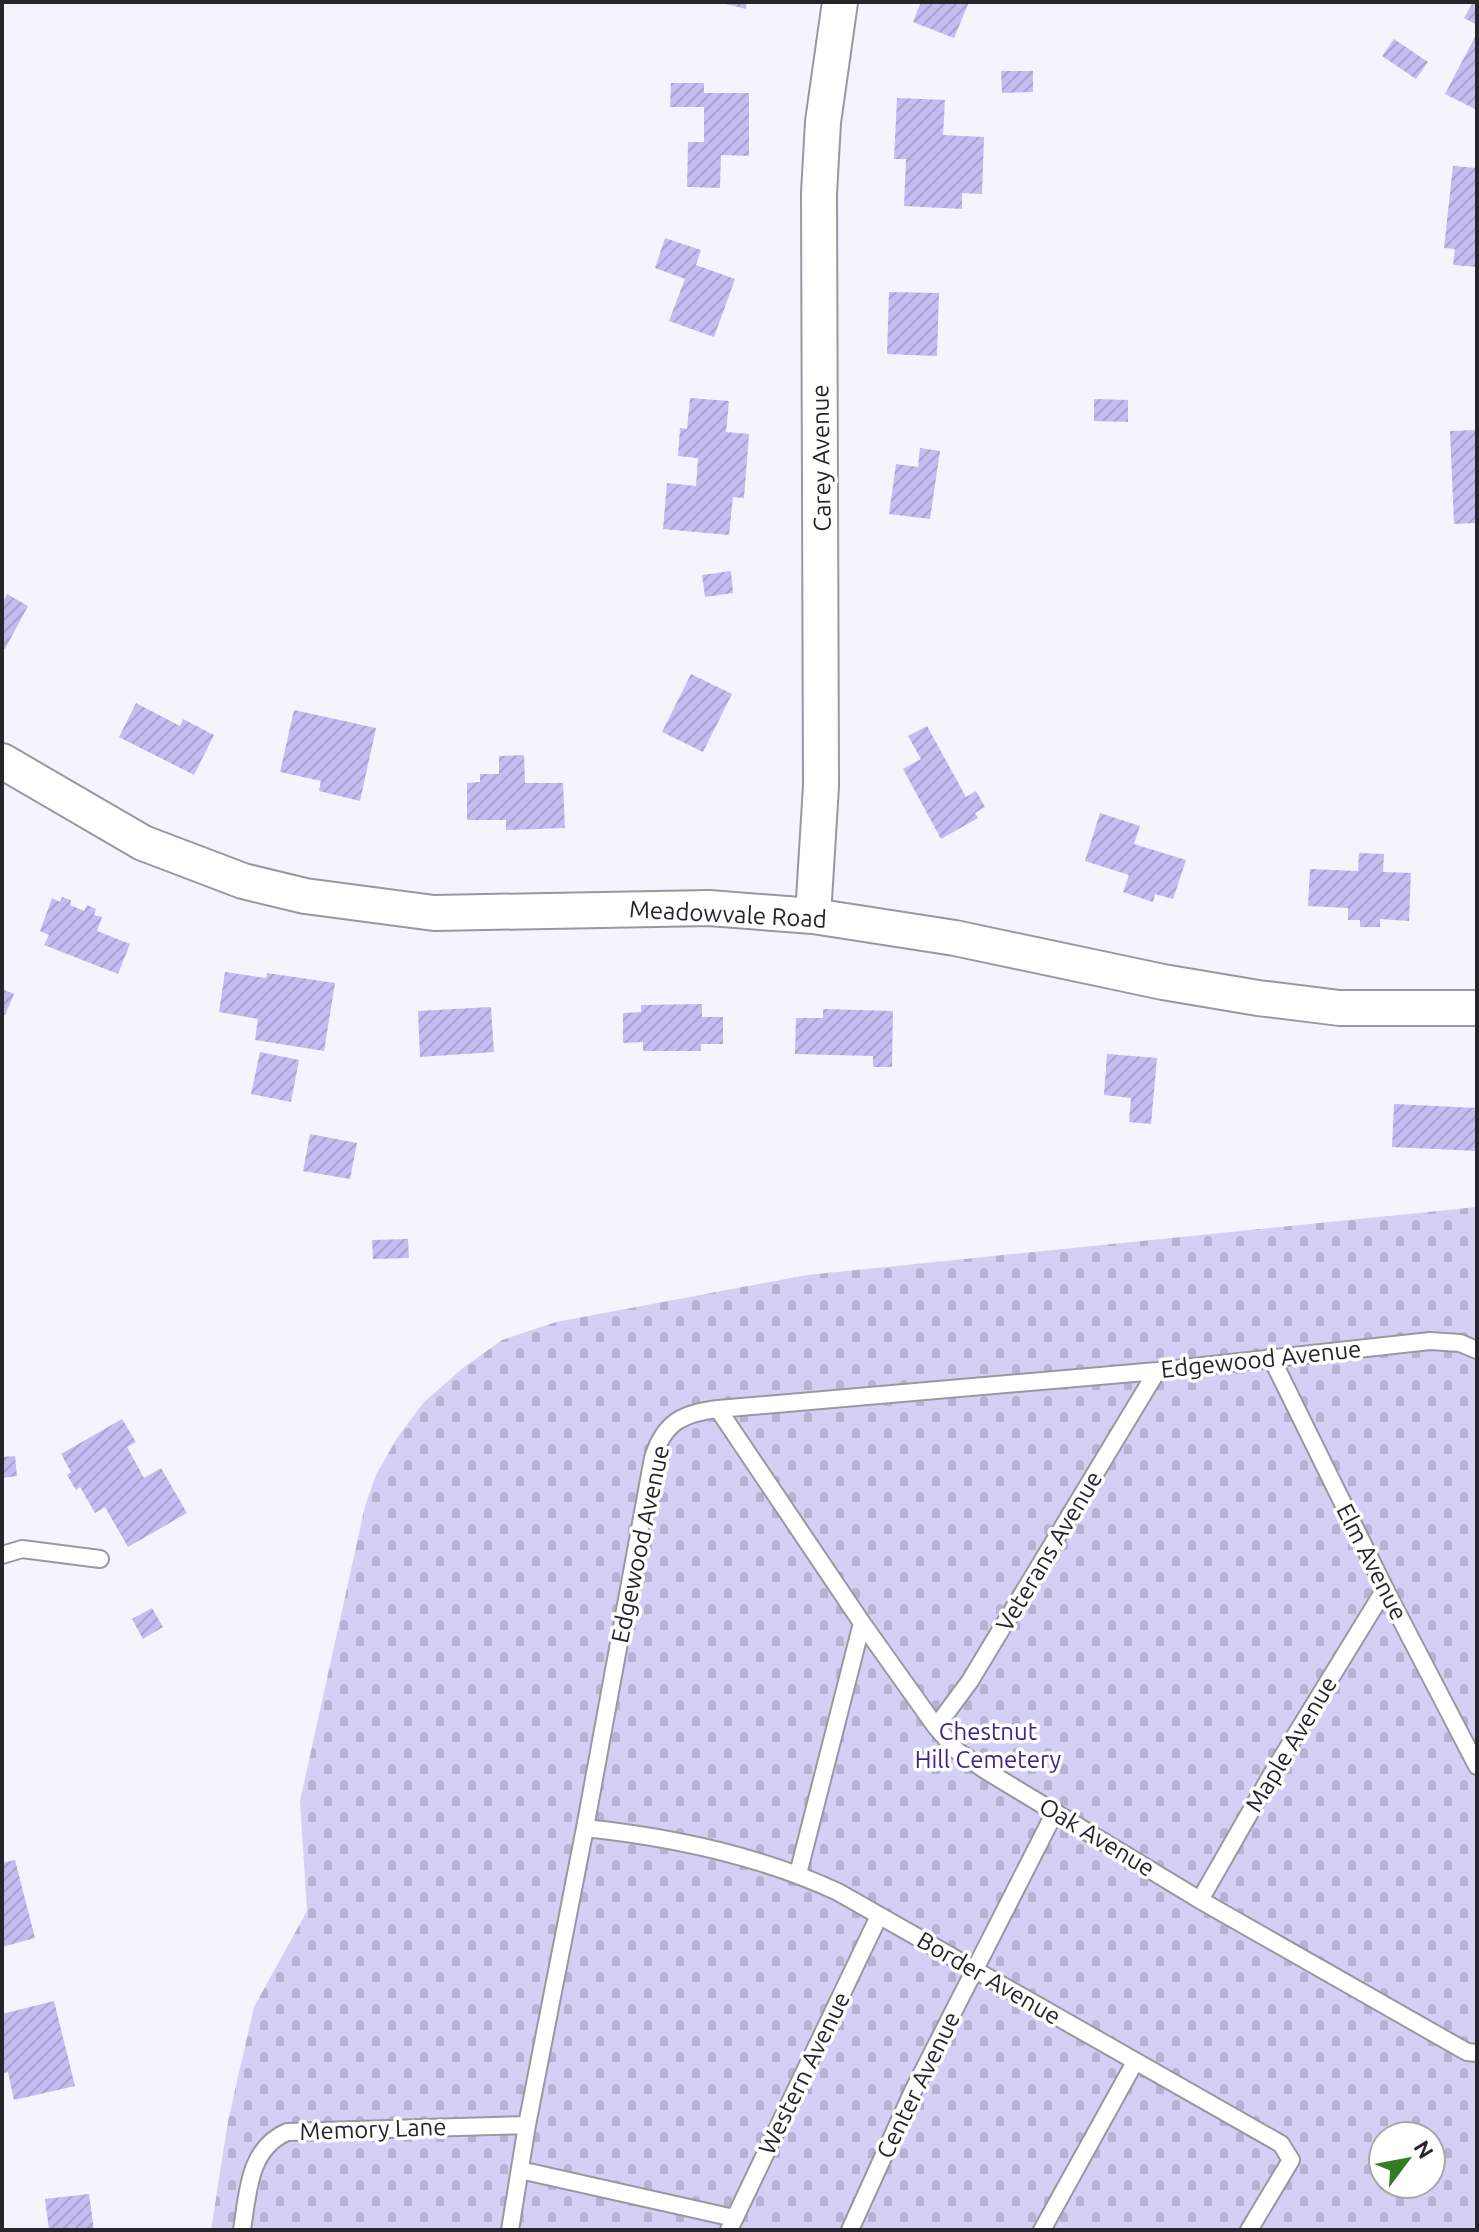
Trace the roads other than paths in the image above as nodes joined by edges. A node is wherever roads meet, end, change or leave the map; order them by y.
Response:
1 (840, 2) edge
2 (2, 761) edge
3 (813, 916) junction
4 (1477, 1008) edge
5 (1477, 1350) edge
6 (1271, 1357) junction
7 (1157, 1371) junction
8 (718, 1409) junction
9 (2, 1555) edge
10 (100, 1559) dead end
11 (1385, 1589) junction
12 (862, 1623) junction
13 (936, 1727) junction
14 (1477, 1766) edge
15 (1055, 1812) junction
16 (585, 1828) junction
17 (798, 1874) junction
18 (1200, 1900) junction
19 (879, 1916) junction
20 (975, 1969) junction
21 (1477, 2053) edge
22 (1135, 2062) junction
23 (527, 2125) junction
24 (520, 2170) junction
25 (732, 2224) edge
26 (242, 2230) edge
27 (510, 2230) edge
28 (850, 2230) edge
29 (1042, 2230) edge
30 (1249, 2230) edge

1 - 3 street, Carey Avenue
2 - 3 street, Meadowvale Road
3 - 4 street, Meadowvale Road
5 - 6 lane, Edgewood Avenue
6 - 7 lane, Edgewood Avenue
6 - 11 lane, Elm Avenue
7 - 8 lane, Edgewood Avenue
7 - 13 lane, Veterans Avenue
8 - 12 lane, Oak Avenue
8 - 16 lane, Edgewood Avenue
9 - 10 lane
11 - 14 lane, Elm Avenue
11 - 18 lane, Maple Avenue
12 - 13 lane, Oak Avenue
12 - 17 lane
13 - 15 lane, Oak Avenue
15 - 18 lane, Oak Avenue
15 - 20 lane, Center Avenue
16 - 17 lane, Border Avenue
16 - 23 lane, Edgewood Avenue
17 - 19 lane, Border Avenue
18 - 21 lane, Oak Avenue
19 - 20 lane, Border Avenue
19 - 25 lane, Western Avenue
20 - 22 lane, Border Avenue
20 - 28 lane, Center Avenue
22 - 29 lane
22 - 30 lane, Border Avenue
23 - 24 lane, Edgewood Avenue
23 - 26 lane, Memory Lane
24 - 25 lane
24 - 27 lane, Edgewood Avenue

